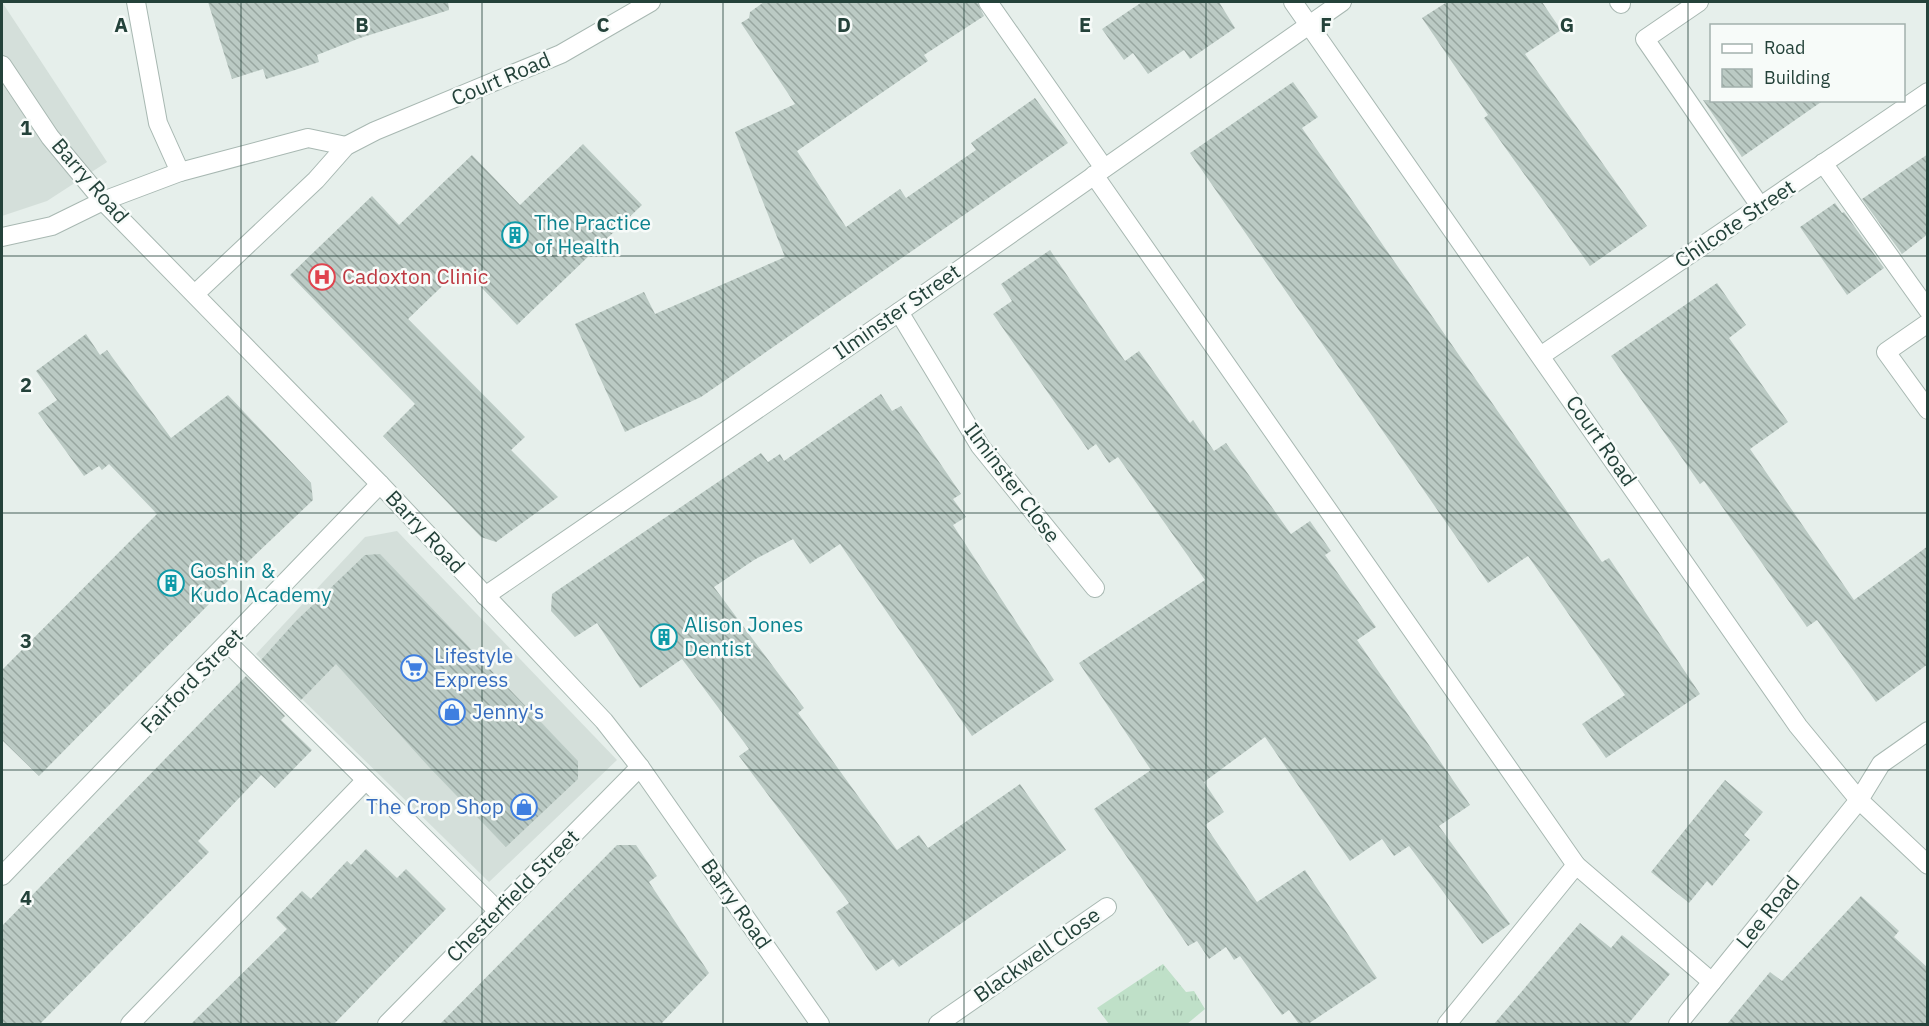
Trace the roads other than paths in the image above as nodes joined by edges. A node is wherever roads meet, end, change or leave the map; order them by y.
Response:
1 (136, 2) edge
2 (651, 2) edge
3 (988, 2) edge
4 (1293, 2) edge
5 (1342, 2) edge
6 (1699, 2) edge
7 (1308, 26) junction
8 (2, 65) edge
9 (1928, 92) edge
10 (346, 146) junction
11 (1823, 164) junction
12 (180, 172) junction
13 (1099, 172) junction
14 (103, 201) junction
15 (1760, 206) junction
16 (2, 237) edge
17 (196, 294) junction
18 (1928, 310) edge
19 (899, 312) junction
20 (1928, 322) edge
21 (1542, 355) junction
22 (1928, 410) edge
23 (380, 484) junction
24 (1095, 588) dead end
25 (485, 596) junction
26 (228, 643) junction
27 (1928, 731) edge
28 (640, 767) junction
29 (366, 780) junction
30 (1859, 800) junction
31 (1576, 865) junction
32 (1928, 865) edge
33 (2, 876) edge
34 (1107, 907) dead end
35 (498, 911) junction
36 (1712, 982) junction
37 (130, 1024) edge
38 (387, 1024) edge
39 (820, 1024) edge
40 (938, 1024) edge
41 (1447, 1024) edge
42 (1678, 1024) edge

1 - 12 street
2 - 10 street, Court Road
3 - 13 street
4 - 7 street, Court Road
5 - 7 street, Ilminster Street
6 - 15 street
7 - 13 street, Ilminster Street
7 - 21 street, Court Road
8 - 14 street, Barry Road
9 - 11 street, Chilcote Street
10 - 12 street
10 - 17 street, Court Road
11 - 15 street, Chilcote Street
11 - 18 street
12 - 14 street
13 - 19 street, Ilminster Street
13 - 31 street
14 - 16 street
14 - 17 street, Barry Road
15 - 21 street, Chilcote Street
17 - 23 street, Barry Road
19 - 24 street, Ilminster Close
19 - 25 street, Ilminster Street
20 - 22 street
21 - 30 street, Court Road
23 - 25 street, Barry Road
23 - 26 street, Fairford Street
25 - 28 street, Barry Road
26 - 29 street
26 - 33 street, Fairford Street
27 - 30 street, Lee Road
28 - 35 street, Chesterfield Street
28 - 39 street, Barry Road
29 - 35 street
29 - 37 street
30 - 32 street, Court Road
30 - 36 street, Lee Road
31 - 36 street
31 - 41 street
34 - 40 street, Blackwell Close
35 - 38 street, Chesterfield Street
36 - 42 street, Lee Road

